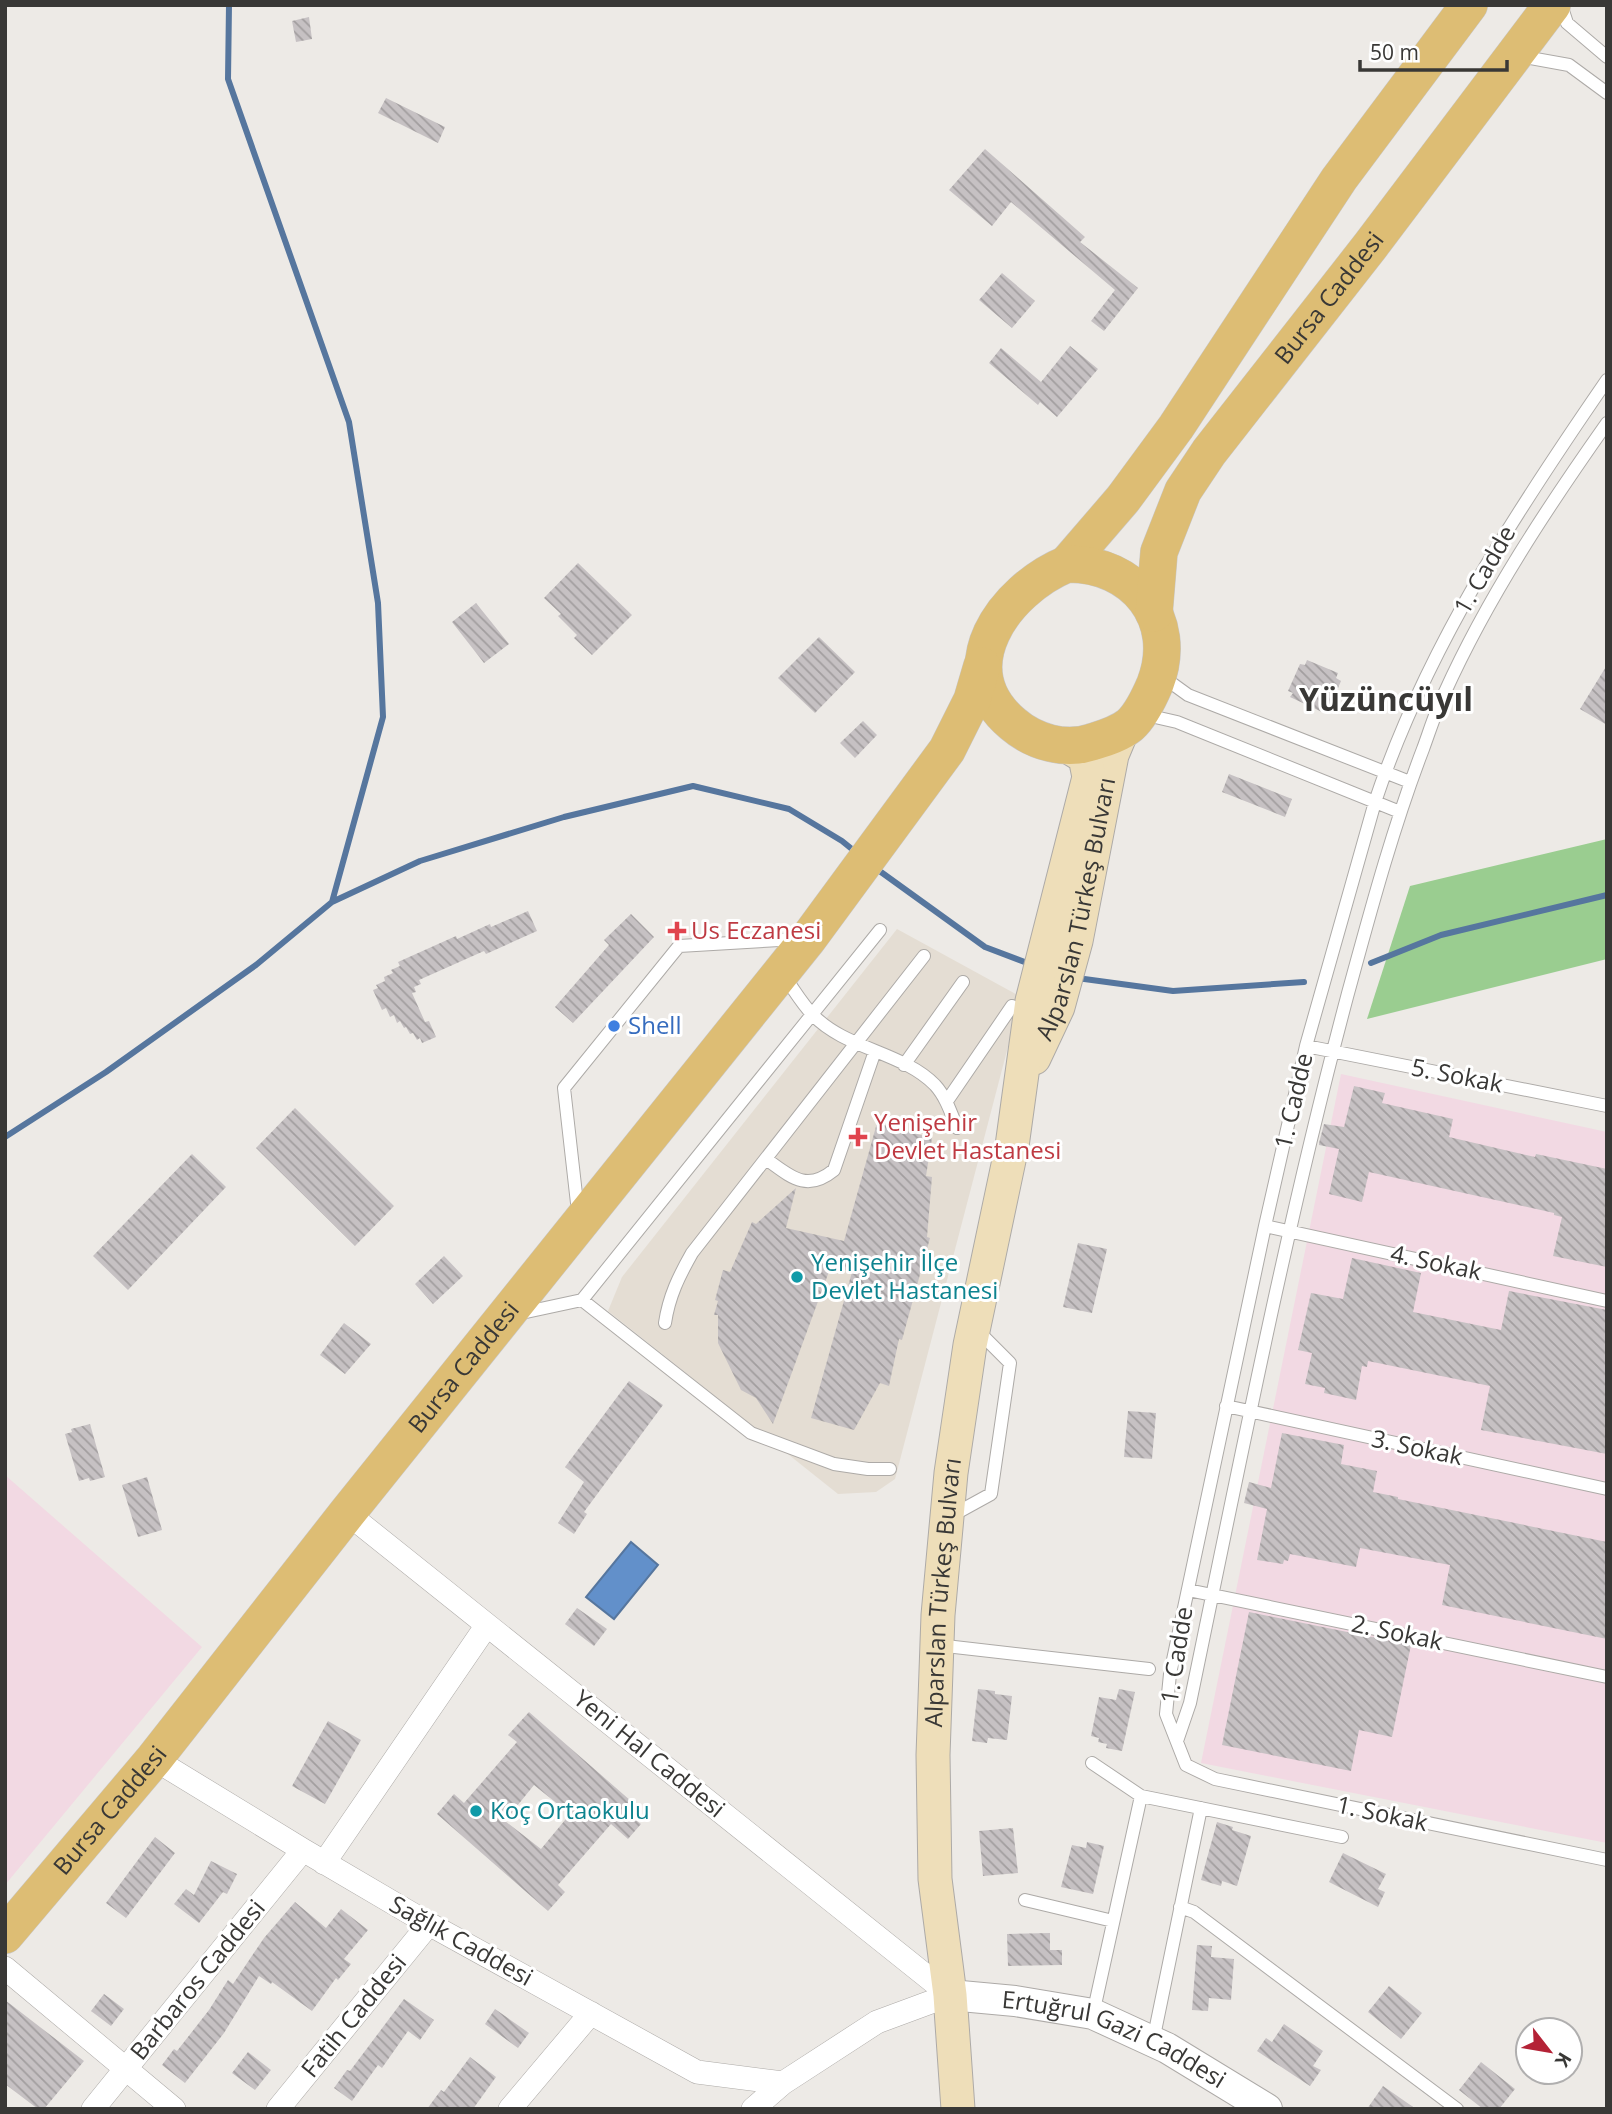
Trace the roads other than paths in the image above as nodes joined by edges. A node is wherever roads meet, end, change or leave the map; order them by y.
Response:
1 (1469, 5) edge
2 (1552, 5) edge
3 (1561, 5) edge
4 (1516, 55) junction
5 (1607, 57) edge
6 (1607, 93) edge
7 (1607, 380) edge
8 (1607, 423) edge
9 (1067, 564) junction
10 (1154, 613) junction
11 (1161, 663) junction
12 (982, 666) junction
13 (1129, 724) junction
14 (1020, 730) junction
15 (1067, 746) junction
16 (1385, 771) junction
17 (1410, 782) junction
18 (915, 794) junction
19 (1375, 802) junction
20 (1400, 813) junction
21 (880, 930) dead end
22 (808, 939) junction
23 (1062, 939) junction
24 (924, 956) dead end
25 (782, 972) junction
26 (963, 982) dead end
27 (1034, 1005) junction
28 (813, 1015) junction
29 (857, 1044) junction
30 (1307, 1046) junction
31 (875, 1051) junction
32 (1333, 1051) junction
33 (904, 1065) junction
34 (947, 1101) junction
35 (1607, 1106) edge
36 (957, 1128) dead end
37 (766, 1158) junction
38 (579, 1223) junction
39 (1265, 1226) junction
40 (1289, 1231) junction
41 (582, 1300) junction
42 (1607, 1301) edge
43 (506, 1316) junction
44 (665, 1322) dead end
45 (1226, 1406) junction
46 (1250, 1411) junction
47 (890, 1469) dead end
48 (1607, 1489) edge
49 (347, 1513) junction
50 (1188, 1590) junction
51 (1213, 1595) junction
52 (487, 1625) junction
53 (936, 1645) junction
54 (1149, 1669) dead end
55 (1607, 1677) edge
56 (1177, 1741) junction
57 (154, 1759) junction
58 (1092, 1763) dead end
59 (1141, 1796) junction
60 (1201, 1808) junction
61 (1342, 1837) dead end
62 (303, 1850) junction
63 (1607, 1860) edge
64 (324, 1863) junction
65 (1025, 1900) dead end
66 (1180, 1907) junction
67 (1114, 1921) junction
68 (429, 1924) junction
69 (5, 1936) edge
70 (5, 1968) edge
71 (950, 1995) junction
72 (591, 2013) junction
73 (1093, 2014) junction
74 (1153, 2042) junction
75 (125, 2069) junction
76 (783, 2083) junction
77 (93, 2109) edge
78 (174, 2109) edge
79 (278, 2109) edge
80 (510, 2109) edge
81 (753, 2109) edge
82 (958, 2109) edge
83 (1267, 2109) edge
84 (1457, 2109) edge

1 - 9 main road
2 - 4 main road, Bursa Caddesi
3 - 5 lane
4 - 6 lane
4 - 10 main road, Bursa Caddesi
7 - 16 lane, 1. Cadde
8 - 17 lane, 1. Cadde
9 - 10 main road
9 - 12 main road
10 - 11 main road
11 - 13 main road
11 - 16 lane
12 - 14 main road
12 - 18 main road, Bursa Caddesi
13 - 15 main road
13 - 19 lane
13 - 23 main road, Alparslan Türkeş Bulvarı
14 - 15 main road
14 - 18 main road, Bursa Caddesi
15 - 23 main road, Alparslan Türkeş Bulvarı
16 - 17 lane
16 - 19 lane, 1. Cadde
17 - 20 lane, 1. Cadde
18 - 22 main road, Bursa Caddesi
19 - 20 lane
19 - 30 lane, 1. Cadde
20 - 32 lane, 1. Cadde
21 - 28 lane
22 - 25 main road, Bursa Caddesi
22 - 38 lane
23 - 27 main road, Alparslan Türkeş Bulvarı
24 - 29 lane
25 - 28 lane
25 - 38 main road, Bursa Caddesi
26 - 33 lane
27 - 34 lane
27 - 53 main road, Alparslan Türkeş Bulvarı
28 - 29 lane
28 - 41 lane
29 - 31 lane
29 - 37 lane
30 - 32 lane, 5. Sokak
30 - 39 lane, 1. Cadde
31 - 33 lane
31 - 37 lane
32 - 35 lane, 5. Sokak
32 - 40 lane, 1. Cadde
33 - 34 lane
34 - 36 lane
37 - 44 lane
38 - 43 main road, Bursa Caddesi
39 - 40 lane, 4. Sokak
39 - 45 lane, 1. Cadde
40 - 42 lane, 4. Sokak
40 - 46 lane, 1. Cadde
41 - 43 lane
41 - 47 lane
43 - 49 main road, Bursa Caddesi
45 - 46 lane, 3. Sokak
45 - 50 lane, 1. Cadde
46 - 48 lane, 3. Sokak
46 - 51 lane, 1. Cadde
49 - 52 street, Yeni Hal Caddesi
49 - 57 main road, Bursa Caddesi
50 - 51 lane, 2. Sokak
50 - 56 lane, 1. Cadde
51 - 55 lane, 2. Sokak
51 - 56 lane, 1. Cadde
52 - 64 street
52 - 71 street, Yeni Hal Caddesi
53 - 54 lane
53 - 71 main road, Alparslan Türkeş Bulvarı
56 - 63 lane, 1. Sokak
57 - 62 street, Sağlık Caddesi
57 - 69 main road, Bursa Caddesi
58 - 59 lane
59 - 60 lane
59 - 67 lane
60 - 61 lane
60 - 66 lane
62 - 64 street, Sağlık Caddesi
62 - 75 street, Barbaros Caddesi
64 - 68 street, Sağlık Caddesi
65 - 67 lane
66 - 74 lane
66 - 84 lane
67 - 73 lane
68 - 72 street, Sağlık Caddesi
68 - 79 street, Fatih Caddesi
70 - 75 street
71 - 73 street, Ertuğrul Gazi Caddesi
71 - 76 street
71 - 82 main road, Alparslan Türkeş Bulvarı
72 - 76 street, Sağlık Caddesi
72 - 80 street
73 - 74 street, Ertuğrul Gazi Caddesi
74 - 83 street, Ertuğrul Gazi Caddesi
75 - 77 street, Barbaros Caddesi
75 - 78 street
76 - 81 street

